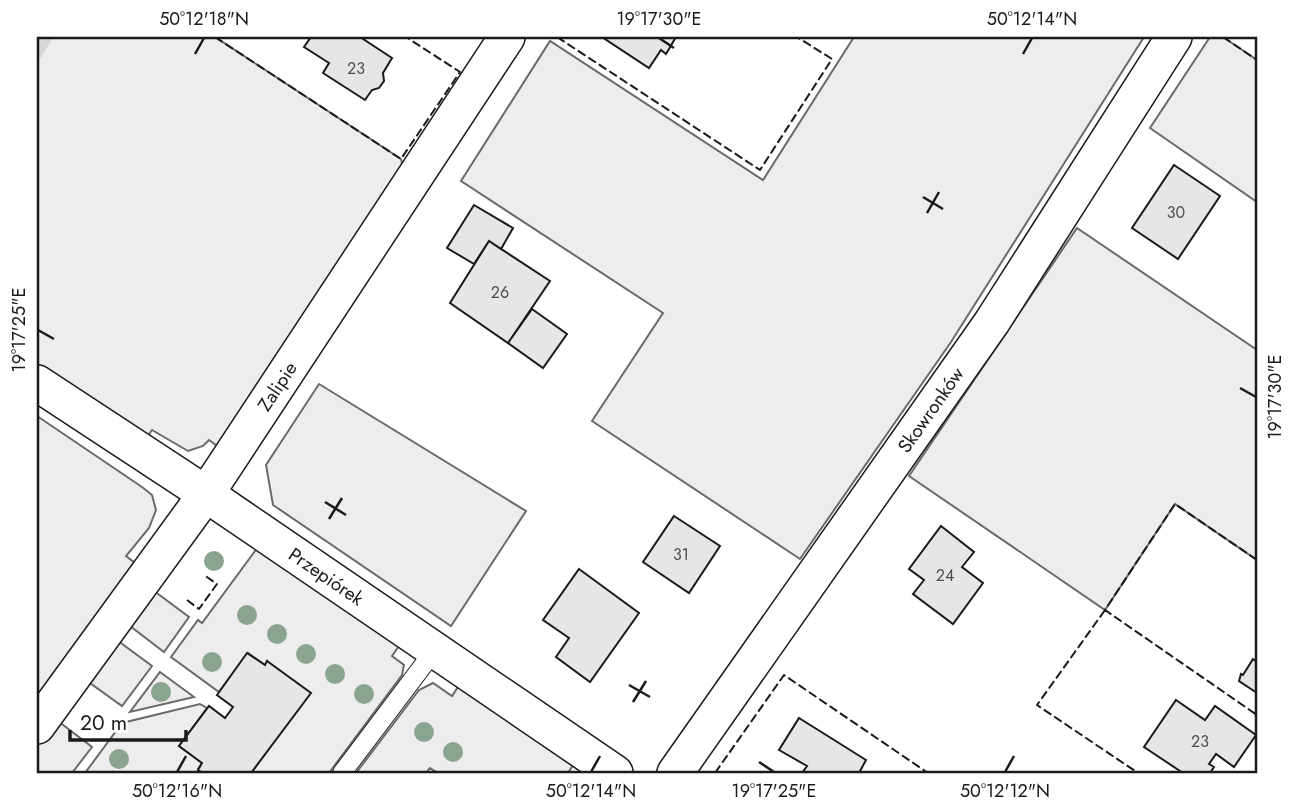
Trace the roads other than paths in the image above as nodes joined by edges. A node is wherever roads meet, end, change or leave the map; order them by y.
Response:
1 (507, 37) edge
2 (1174, 37) edge
3 (37, 383) edge
4 (206, 494) junction
5 (434, 652) junction
6 (37, 726) edge
7 (342, 773) edge
8 (615, 773) edge
9 (675, 773) edge

1 - 4 street, Zalipie
2 - 9 street, Skowronków
3 - 4 street, Przepiórek
4 - 5 street, Przepiórek
4 - 6 street, Zalipie
5 - 7 lane
5 - 8 street, Przepiórek

